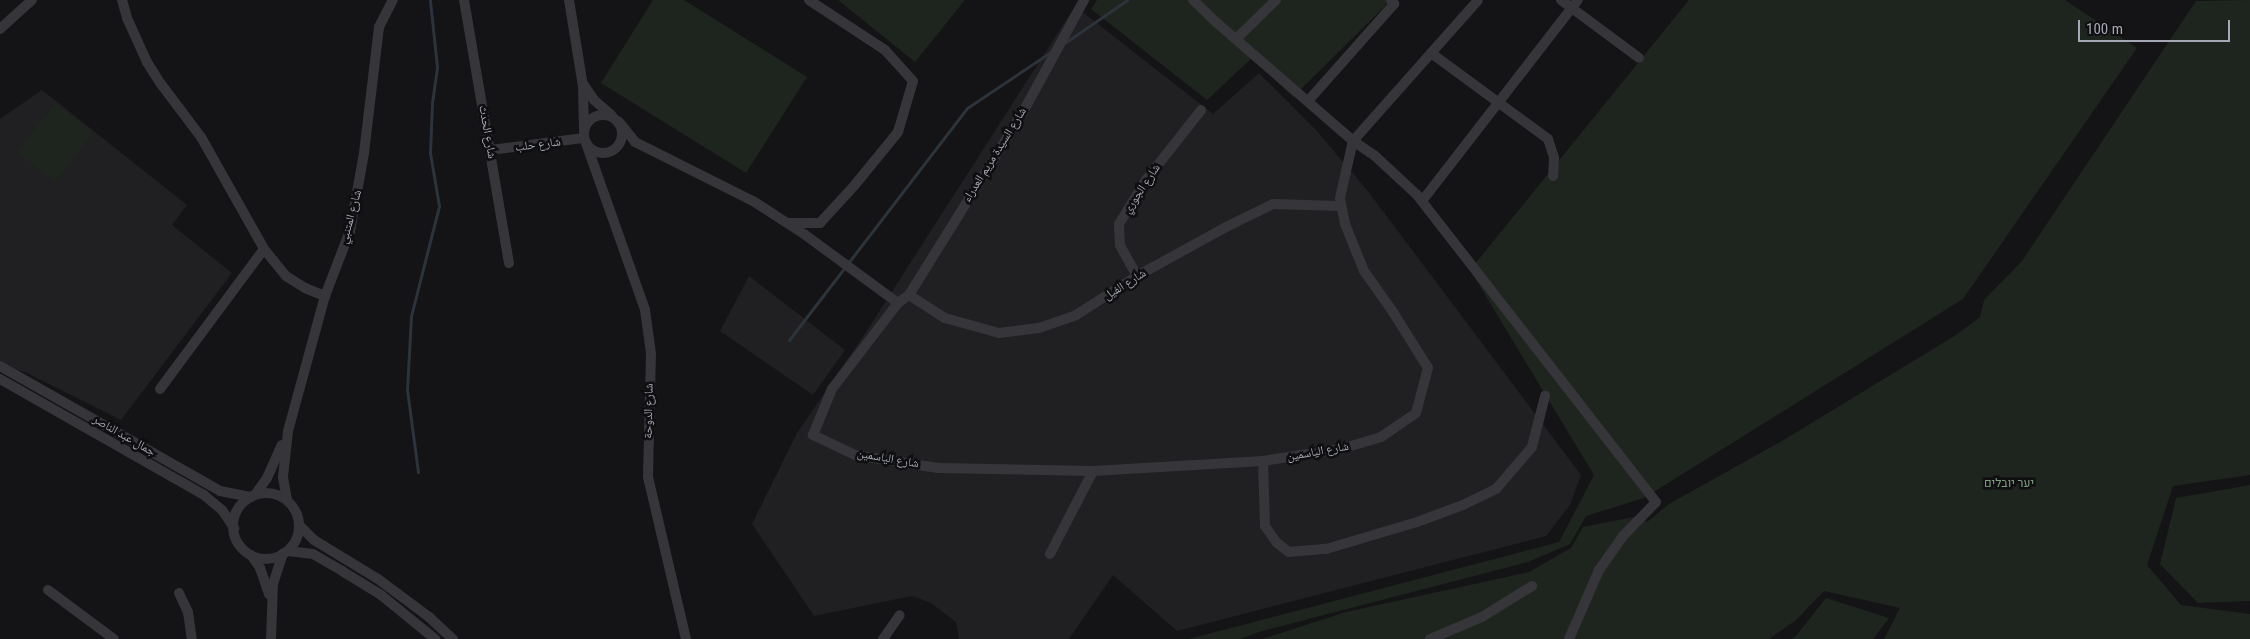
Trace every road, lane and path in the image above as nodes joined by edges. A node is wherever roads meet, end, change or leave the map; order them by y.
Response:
1 (32, 0) edge
2 (122, 0) edge
3 (393, 0) edge
4 (464, 0) edge
5 (569, 0) edge
6 (809, 0) edge
7 (1084, 0) edge
8 (1194, 0) edge
9 (1276, 0) edge
10 (1391, 0) edge
11 (1478, 0) edge
12 (1560, 0) edge
13 (1575, 4) edge
14 (0, 29) edge
15 (1236, 39) junction
16 (1431, 53) junction
17 (1639, 58) dead end
18 (582, 82) junction
19 (1308, 101) junction
20 (1499, 102) junction
21 (1201, 110) dead end
22 (617, 120) junction
23 (585, 138) junction
24 (1353, 141) junction
25 (491, 150) junction
26 (647, 150) junction
27 (610, 151) junction
28 (1553, 176) dead end
29 (601, 187) junction
30 (1422, 201) junction
31 (1340, 206) junction
32 (788, 223) junction
33 (264, 249) junction
34 (509, 263) dead end
35 (1137, 276) junction
36 (909, 295) junction
37 (325, 296) junction
38 (898, 303) junction
39 (0, 366) edge
40 (0, 379) edge
41 (160, 389) dead end
42 (1545, 396) dead end
43 (288, 431) junction
44 (1263, 461) junction
45 (1093, 471) junction
46 (253, 496) junction
47 (287, 500) junction
48 (299, 526) junction
49 (234, 528) junction
50 (286, 552) junction
51 (1050, 554) dead end
52 (251, 555) junction
53 (1532, 586) dead end
54 (48, 590) dead end
55 (179, 592) dead end
56 (271, 608) junction
57 (900, 615) dead end
58 (114, 639) edge
59 (192, 639) edge
60 (271, 639) edge
61 (435, 639) edge
62 (453, 639) edge
63 (686, 639) edge
64 (883, 639) edge
65 (1430, 639) edge
66 (1570, 639) edge

1 - 14 street
2 - 33 street
3 - 37 street, شارع المتنبي
4 - 25 street, شارع الحدث
5 - 18 street, شارع الدوحة
6 - 32 street
7 - 36 street, شارع السيدة مريم العدراء
8 - 15 street
9 - 15 street
10 - 19 street
11 - 16 street
12 - 13 street
13 - 17 street
13 - 20 street
15 - 19 street
16 - 20 street
16 - 24 street
18 - 22 street, شارع الدوحة
18 - 23 street, شارع الدوحة
19 - 24 street
20 - 28 street
20 - 30 street
21 - 35 street, شارع الجوري
22 - 23 street
22 - 26 street, شارع الدوحة
22 - 27 street
23 - 25 street, شارع حلب
23 - 27 street
23 - 29 street, شارع الدوحة
24 - 30 street
24 - 31 street, شارع الياسمين
25 - 34 street, شارع الحدث
26 - 27 street
26 - 32 street
27 - 29 street
29 - 63 street, شارع الدوحة
30 - 66 street
31 - 35 street, شارع الفيل
31 - 44 street, شارع الياسمين
32 - 38 street
33 - 37 street
33 - 41 street
35 - 36 street, شارع الفيل
36 - 38 street, شارع السيدة مريم العدراء
37 - 43 street, شارع المتنبي
38 - 45 street, شارع الياسمين
39 - 46 street, جمال عبد الناصر
40 - 49 street, جمال عبد الناصر
42 - 44 street
43 - 46 street
43 - 47 street
44 - 45 street, شارع الياسمين
45 - 51 street
46 - 47 street
46 - 49 street
47 - 48 street
48 - 50 street
48 - 62 street
49 - 52 street
50 - 52 street
50 - 56 street
50 - 61 street
52 - 56 street
53 - 65 street
54 - 58 street
55 - 59 street
56 - 60 street
57 - 64 street

